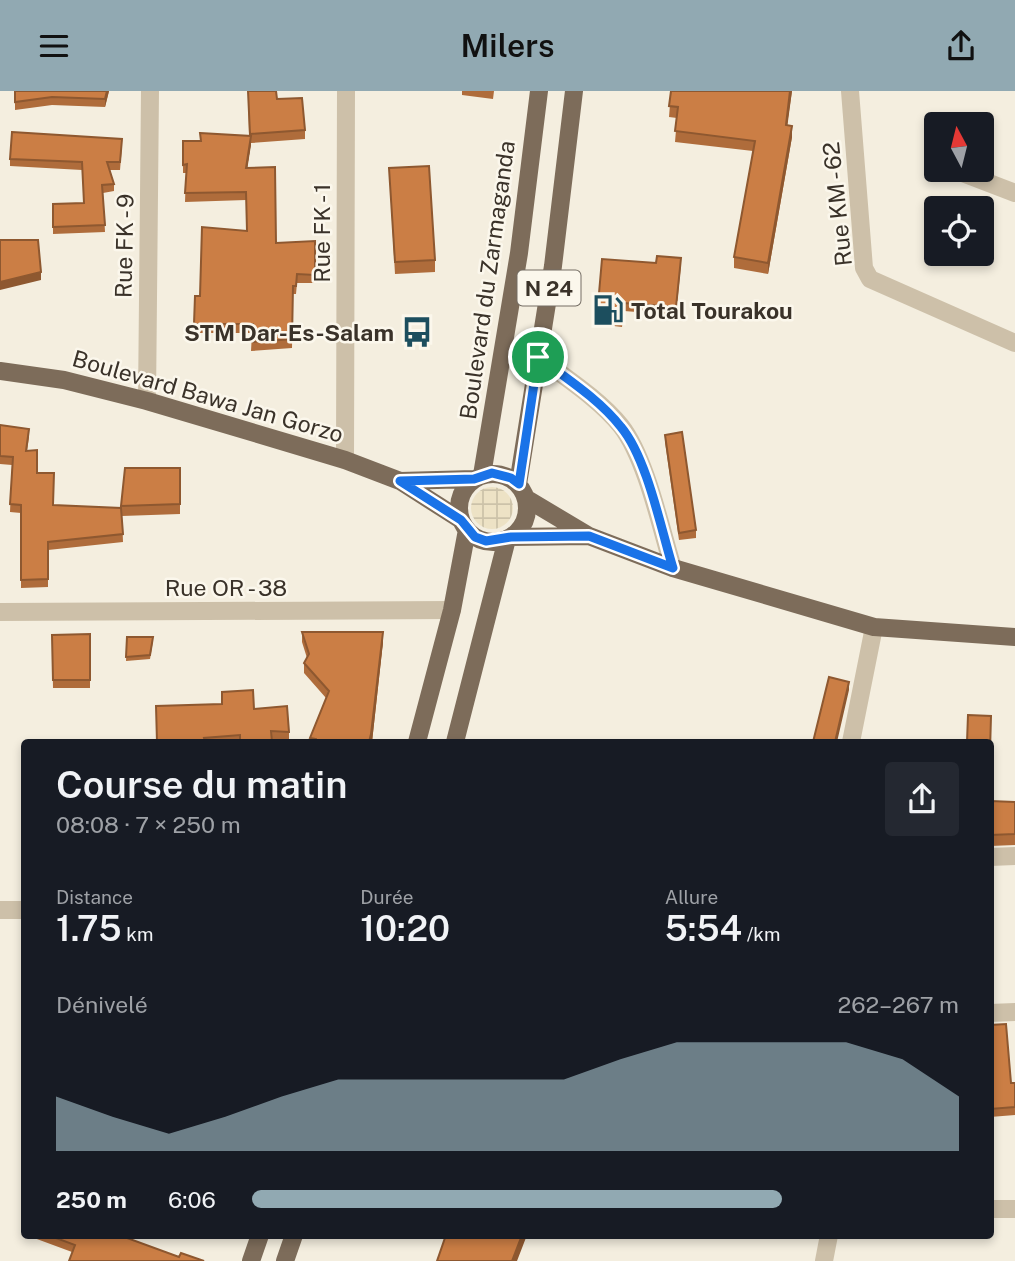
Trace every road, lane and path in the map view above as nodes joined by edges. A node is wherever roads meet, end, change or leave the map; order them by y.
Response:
1 (149, 91) edge
2 (346, 91) edge
3 (539, 91) edge
4 (574, 91) edge
5 (850, 91) edge
6 (986, 182) edge
7 (1015, 193) edge
8 (1015, 343) edge
9 (538, 357) junction
10 (0, 371) edge
11 (147, 401) junction
12 (345, 460) junction
13 (478, 477) junction
14 (400, 481) junction
15 (523, 492) junction
16 (464, 525) junction
17 (589, 536) junction
18 (509, 538) junction
19 (673, 568) junction
20 (452, 610) junction
21 (0, 612) edge
22 (874, 627) junction
23 (1015, 638) edge
24 (418, 739) edge
25 (456, 739) edge
26 (852, 739) edge
27 (1015, 856) edge
28 (994, 857) edge
29 (0, 910) edge
30 (21, 910) edge
31 (1015, 1012) edge
32 (994, 1013) edge
33 (994, 1209) edge
34 (1015, 1209) edge
35 (259, 1239) edge
36 (293, 1239) edge
37 (828, 1239) edge
38 (251, 1261) edge
39 (285, 1261) edge
40 (824, 1261) edge

1 - 11 street, Rue FK - 9
2 - 12 street, Rue FK - 1
3 - 13 main road, Boulevard du Zarmaganda / N 24
4 - 9 main road, N 24
5 - 8 street, Rue KM - 62
6 - 7 street
9 - 15 main road, N 24
9 - 19 street
10 - 11 main road, Boulevard Bawa Jan Gorzo
11 - 12 main road, Boulevard Bawa Jan Gorzo
12 - 14 main road, Boulevard Bawa Jan Gorzo
13 - 14 main road, Boulevard Bawa Jan Gorzo
13 - 15 main road
13 - 16 main road
14 - 16 main road, Boulevard Bawa Jan Gorzo
15 - 17 main road
15 - 18 main road
16 - 18 main road
16 - 20 main road
17 - 18 main road
17 - 19 main road
18 - 25 main road
19 - 22 main road
20 - 21 street, Rue OR - 38
20 - 24 main road
22 - 23 main road
22 - 26 street
27 - 28 street
29 - 30 street
31 - 32 street
33 - 34 street
35 - 38 main road
36 - 39 main road
37 - 40 street

